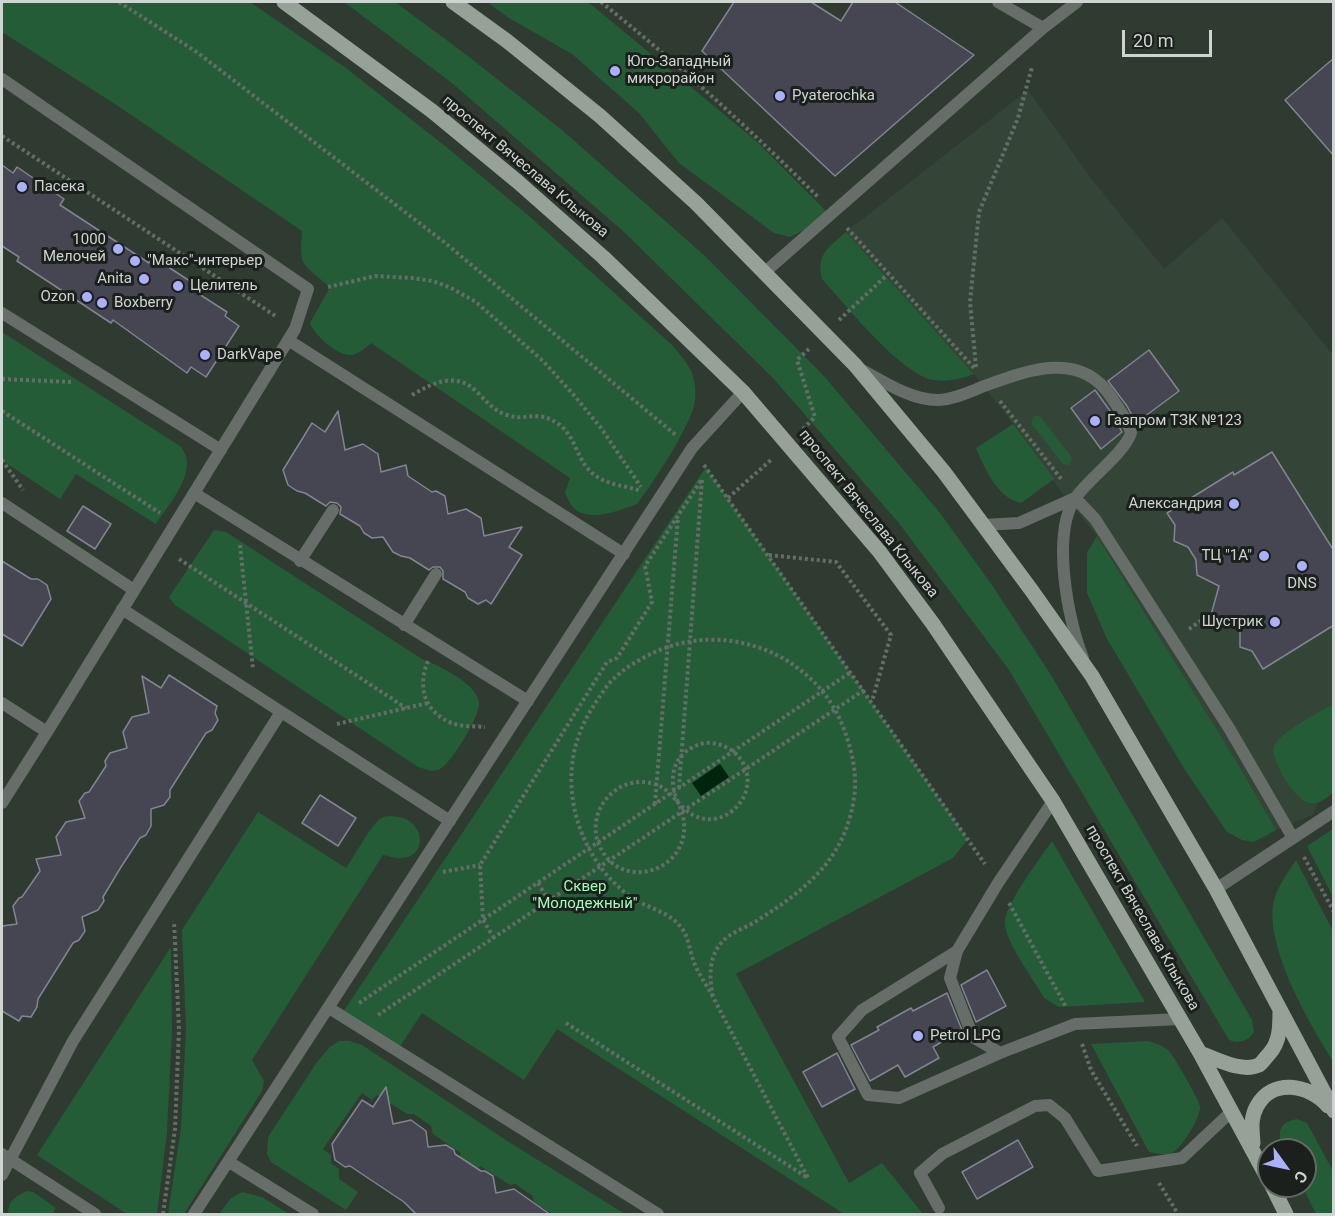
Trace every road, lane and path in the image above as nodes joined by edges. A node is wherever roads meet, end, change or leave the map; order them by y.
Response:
1 (119, 2) edge
2 (284, 2) edge
3 (453, 2) edge
4 (601, 2) edge
5 (998, 2) edge
6 (1077, 2) edge
7 (1043, 28) junction
8 (2, 80) edge
9 (2, 136) edge
10 (833, 212) junction
11 (765, 272) junction
12 (889, 273) junction
13 (308, 289) junction
14 (2, 313) edge
15 (292, 334) junction
16 (824, 335) junction
17 (855, 365) junction
18 (2, 379) edge
19 (117, 385) junction
20 (988, 385) junction
21 (743, 392) junction
22 (393, 407) junction
23 (2, 411) edge
24 (788, 444) junction
25 (693, 448) junction
26 (221, 450) junction
27 (194, 493) junction
28 (728, 498) junction
29 (1075, 498) junction
30 (2, 503) edge
31 (333, 510) dead end
32 (678, 516) junction
33 (237, 521) junction
34 (175, 523) junction
35 (983, 525) junction
36 (161, 547) junction
37 (624, 554) junction
38 (768, 555) junction
39 (300, 561) junction
40 (436, 574) dead end
41 (134, 590) junction
42 (246, 603) junction
43 (122, 609) junction
44 (404, 625) junction
45 (690, 642) junction
46 (438, 645) junction
47 (668, 646) junction
48 (851, 672) junction
49 (1092, 676) junction
50 (864, 690) junction
51 (823, 691) junction
52 (256, 696) junction
53 (528, 701) junction
54 (872, 701) junction
55 (2, 703) edge
56 (428, 703) junction
57 (406, 708) junction
58 (835, 710) junction
59 (281, 712) junction
60 (510, 729) junction
61 (310, 730) junction
62 (47, 732) junction
63 (733, 752) junction
64 (746, 769) junction
65 (679, 788) junction
66 (672, 793) junction
67 (1053, 801) junction
68 (2, 803) edge
69 (656, 804) junction
70 (684, 810) junction
71 (1334, 811) edge
72 (450, 821) junction
73 (1293, 838) junction
74 (598, 842) junction
75 (610, 860) junction
76 (480, 865) junction
77 (600, 867) junction
78 (436, 881) dead end
79 (538, 883) junction
80 (998, 883) junction
81 (1216, 889) junction
82 (166, 894) junction
83 (549, 901) junction
84 (1333, 911) edge
85 (483, 920) junction
86 (494, 938) junction
87 (957, 951) junction
88 (370, 987) dead end
89 (371, 995) junction
90 (714, 997) junction
91 (1280, 1007) junction
92 (329, 1008) junction
93 (341, 1015) junction
94 (1180, 1019) junction
95 (566, 1023) dead end
96 (1075, 1024) junction
97 (360, 1027) junction
98 (1000, 1053) junction
99 (1200, 1053) junction
100 (1232, 1111) junction
101 (1334, 1112) edge
102 (1253, 1150) junction
103 (6, 1157) edge
104 (1257, 1158) edge
105 (228, 1162) junction
106 (1148, 1164) junction
107 (2, 1175) edge
108 (1278, 1198) edge
109 (939, 1208) dead end
110 (95, 1215) edge
111 (163, 1215) edge
112 (194, 1215) edge
113 (313, 1215) edge
114 (658, 1215) edge
115 (1178, 1215) edge
116 (1286, 1215) edge

1 - 25 path
2 - 21 main road, проспект Вячеслава Клыкова
3 - 11 main road
4 - 10 path
5 - 7 lane
6 - 7 lane
7 - 10 lane
7 - 12 path
8 - 13 lane
9 - 15 path
10 - 11 lane
10 - 12 path
11 - 16 main road
12 - 16 path
13 - 15 lane
13 - 22 path
14 - 19 lane
15 - 22 lane
15 - 26 lane
16 - 17 main road
16 - 24 path
17 - 20 lane
17 - 35 main road
18 - 19 path
19 - 26 lane
20 - 29 path
20 - 29 lane
21 - 24 main road, проспект Вячеслава Клыкова
21 - 25 lane
22 - 37 lane
23 - 34 path
24 - 28 path
24 - 67 main road, проспект Вячеслава Клыкова
25 - 28 path
25 - 37 lane
26 - 27 lane
27 - 33 lane
27 - 34 lane
28 - 38 path
29 - 35 lane
29 - 49 lane
29 - 73 lane
30 - 41 lane
31 - 39 lane
32 - 45 path
32 - 47 path
32 - 76 path
33 - 39 lane
33 - 42 path
34 - 36 lane
35 - 49 main road
36 - 41 lane
36 - 42 path
37 - 53 lane
38 - 48 path
38 - 54 path
39 - 44 lane
40 - 44 lane
41 - 43 lane
42 - 52 path
42 - 57 path
43 - 52 lane
43 - 62 lane
44 - 46 lane
45 - 47 path
45 - 51 path
45 - 65 path
46 - 53 lane
46 - 56 path
47 - 69 path
47 - 77 path
48 - 50 path
48 - 51 path
49 - 81 main road
50 - 54 path
50 - 58 path
51 - 58 path
51 - 63 path
52 - 59 lane
53 - 60 lane
54 - 80 path
55 - 62 lane
56 - 57 path
56 - 60 path
57 - 61 path
58 - 64 path
58 - 90 path
59 - 61 lane
59 - 82 lane
60 - 72 lane
61 - 72 lane
62 - 68 lane
63 - 64 path
63 - 65 path
63 - 66 path
64 - 70 path
64 - 70 path
65 - 66 path
66 - 69 path
66 - 70 path
66 - 74 path
67 - 80 lane
67 - 94 main road, проспект Вячеслава Клыкова
69 - 74 path
70 - 75 path
70 - 75 path
71 - 73 lane
72 - 92 lane
73 - 81 lane
73 - 84 path
74 - 75 path
74 - 79 path
75 - 77 path
76 - 78 path
76 - 85 path
77 - 83 path
77 - 90 path
79 - 83 path
79 - 85 path
80 - 87 lane
80 - 96 path
81 - 91 main road
82 - 103 lane
82 - 111 path
83 - 86 path
85 - 86 path
85 - 89 path
86 - 97 path
87 - 98 lane
87 - 98 lane
88 - 89 path
89 - 93 path
90 - 95 path
91 - 99 main road
91 - 101 main road
92 - 93 lane
92 - 105 lane
93 - 97 lane
94 - 96 lane
94 - 99 main road, проспект Вячеслава Клыкова
96 - 98 lane
96 - 106 path
97 - 114 lane
99 - 100 main road, проспект Вячеслава Клыкова
100 - 102 main road, проспект Вячеслава Клыкова
100 - 106 lane
101 - 102 main road
102 - 104 main road, проспект Вячеслава Клыкова
103 - 107 lane
103 - 110 lane
105 - 112 lane
105 - 113 lane
106 - 109 lane
106 - 115 path
108 - 116 main road

